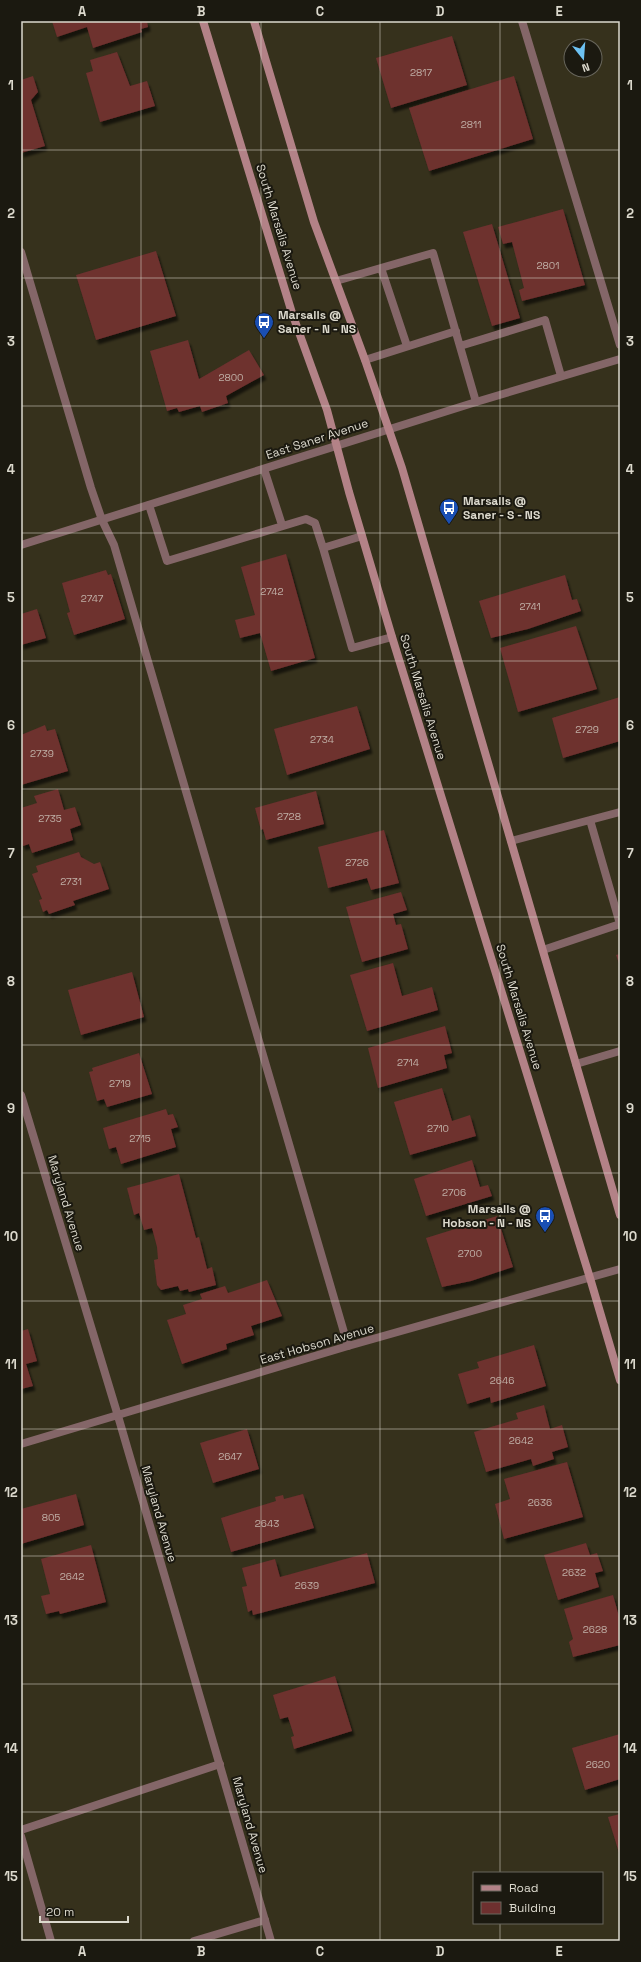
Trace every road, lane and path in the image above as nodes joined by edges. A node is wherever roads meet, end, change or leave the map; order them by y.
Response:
1 (203, 21) edge
2 (254, 21) edge
3 (522, 21) edge
4 (21, 252) edge
5 (381, 268) junction
6 (336, 281) junction
7 (456, 331) junction
8 (620, 345) edge
9 (407, 346) junction
10 (460, 346) junction
11 (620, 359) edge
12 (365, 360) junction
13 (562, 376) junction
14 (476, 402) junction
15 (389, 429) junction
16 (336, 446) junction
17 (264, 469) junction
18 (149, 505) junction
19 (102, 520) junction
20 (282, 525) junction
21 (362, 536) junction
22 (21, 545) edge
23 (323, 548) junction
24 (392, 637) junction
25 (620, 812) edge
26 (590, 820) junction
27 (511, 841) junction
28 (543, 950) junction
29 (620, 1051) edge
30 (576, 1064) junction
31 (21, 1095) edge
32 (620, 1215) edge
33 (620, 1269) edge
34 (590, 1278) junction
35 (348, 1346) junction
36 (620, 1380) edge
37 (118, 1416) junction
38 (21, 1444) edge
39 (220, 1764) junction
40 (21, 1830) edge
41 (21, 1836) edge
42 (265, 1920) junction
43 (51, 1941) edge
44 (194, 1941) edge
45 (271, 1941) edge

1 - 16 main road, South Marsalis Avenue
2 - 6 main road
3 - 8 street
4 - 19 street
5 - 6 street
5 - 7 street
5 - 9 street
6 - 12 main road
7 - 9 street
7 - 10 street
9 - 12 street
10 - 13 street
10 - 14 street
11 - 13 street, East Saner Avenue
12 - 15 main road
13 - 14 street, East Saner Avenue
14 - 15 street, East Saner Avenue
15 - 16 street, East Saner Avenue
15 - 27 main road
16 - 17 street, East Saner Avenue
16 - 21 main road, South Marsalis Avenue
17 - 18 street, East Saner Avenue
17 - 20 street
18 - 19 street, East Saner Avenue
18 - 20 street
19 - 22 street, East Saner Avenue
19 - 35 street
20 - 23 street
21 - 23 street
21 - 24 main road, South Marsalis Avenue
23 - 24 street
24 - 34 main road, South Marsalis Avenue
25 - 26 street
26 - 27 street
26 - 28 street
27 - 28 main road
28 - 30 main road
29 - 30 street
30 - 32 main road
31 - 37 street, Maryland Avenue
33 - 34 street, East Hobson Avenue
34 - 35 street, East Hobson Avenue
34 - 36 main road, South Marsalis Avenue
35 - 37 street, East Hobson Avenue
37 - 38 street, East Hobson Avenue
37 - 39 street, Maryland Avenue
39 - 40 street
39 - 42 street, Maryland Avenue
41 - 43 street
42 - 44 street
42 - 45 street, Maryland Avenue

